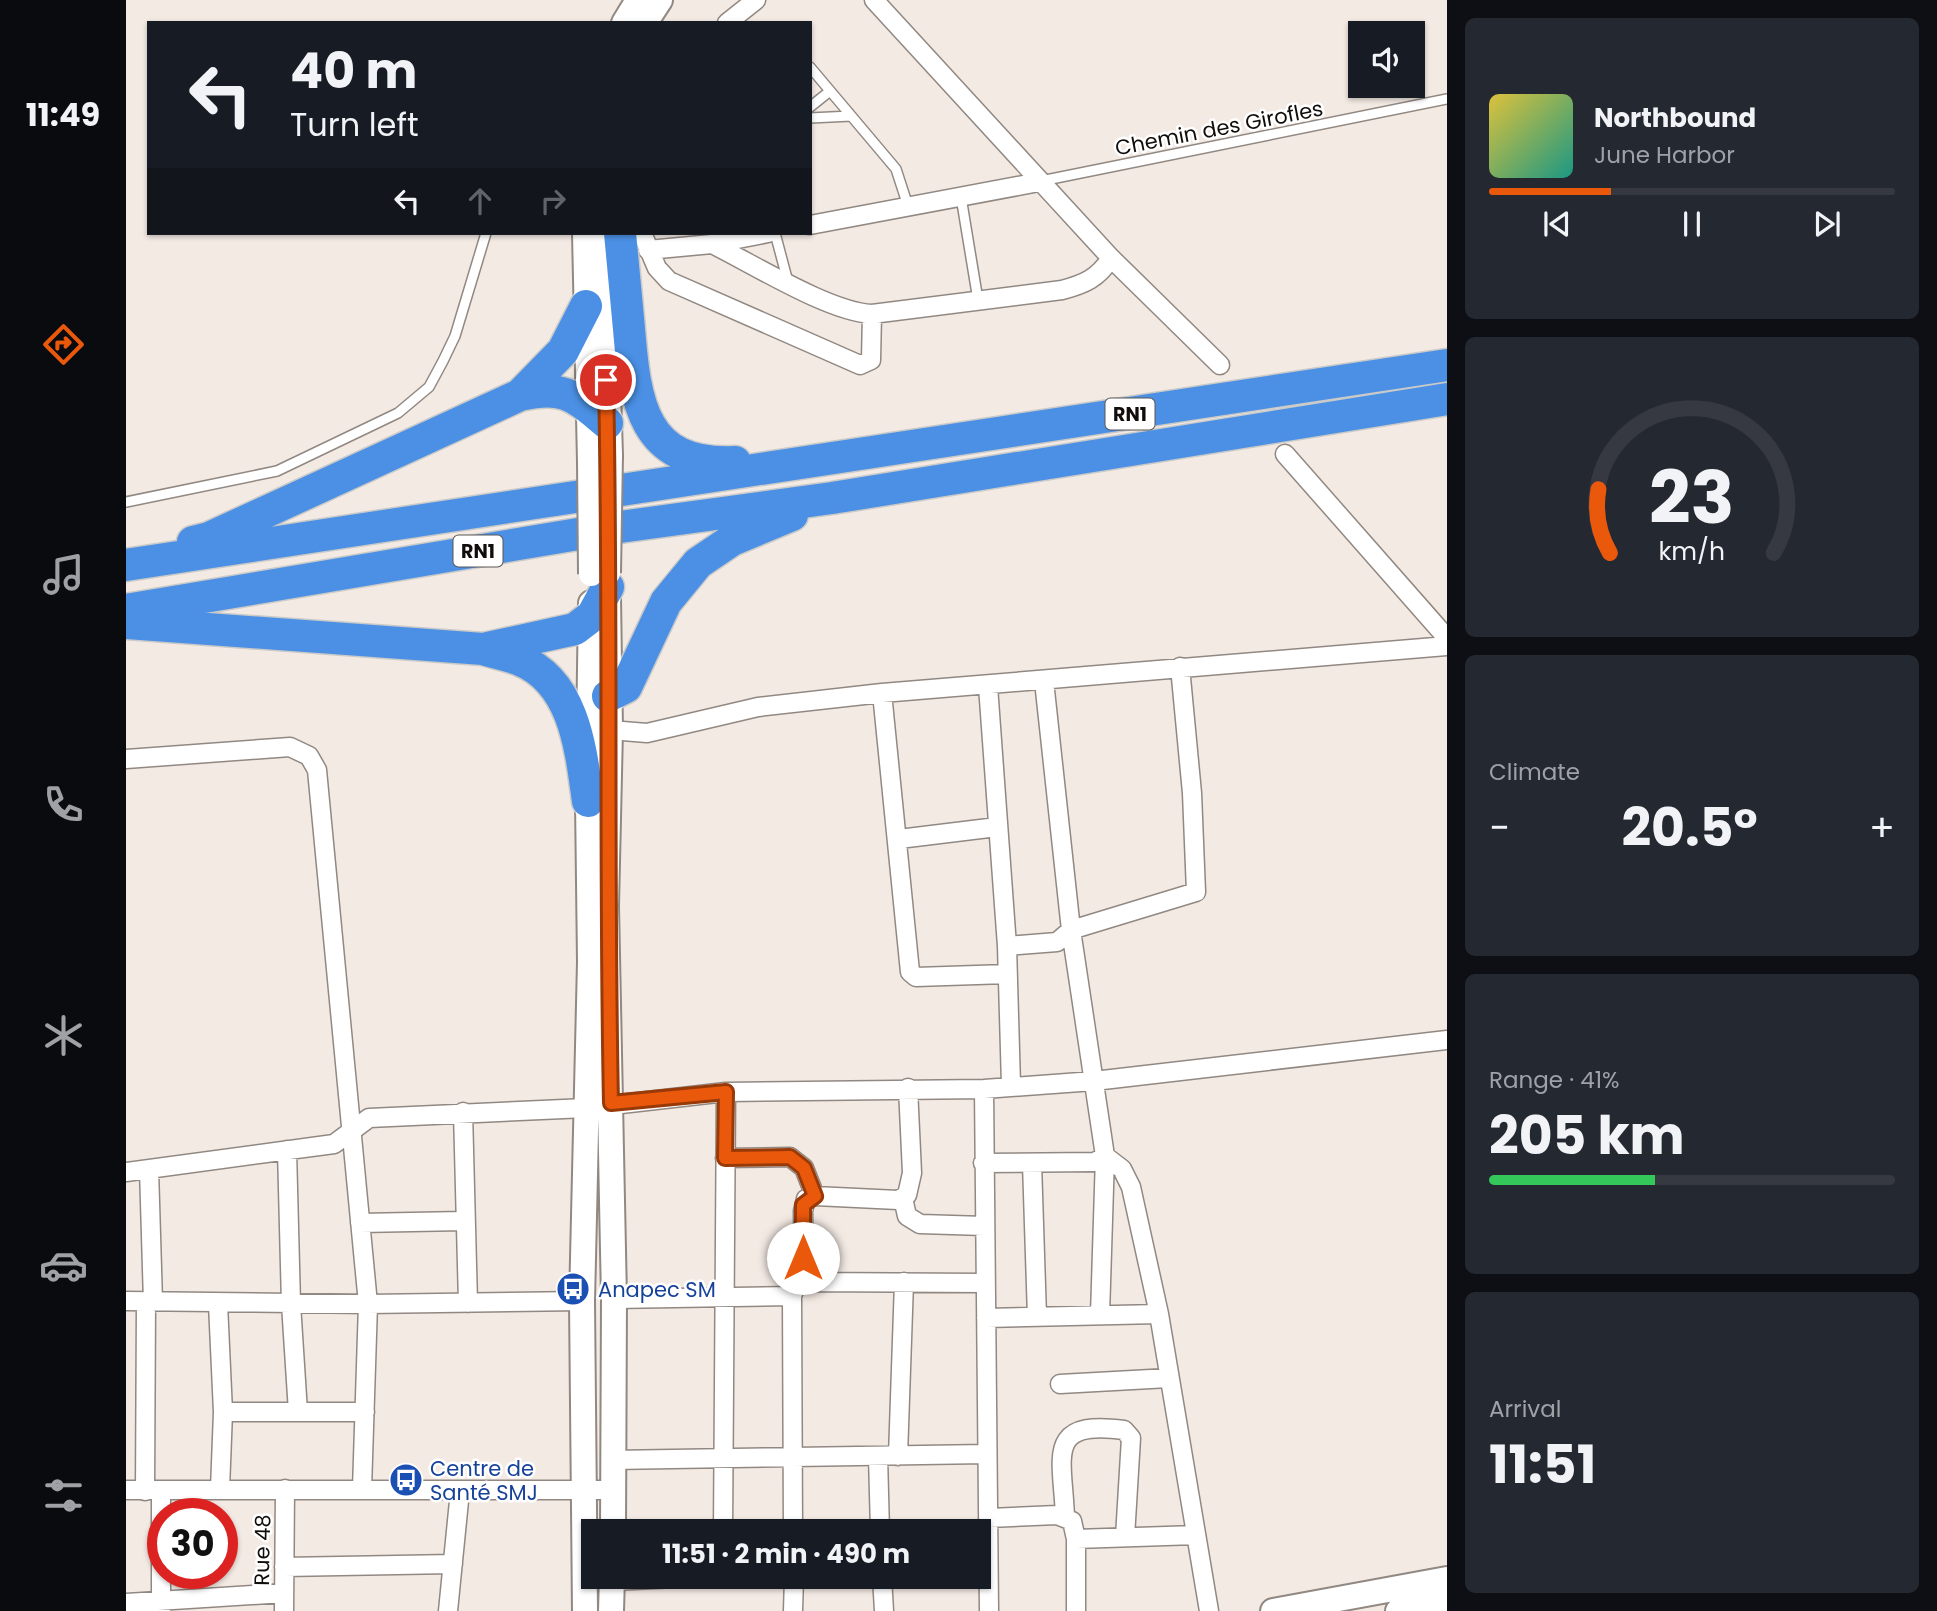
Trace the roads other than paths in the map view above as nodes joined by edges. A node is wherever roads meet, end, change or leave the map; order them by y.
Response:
1 (638, 0) edge
2 (660, 0) edge
3 (756, 0) edge
4 (874, 0) edge
5 (625, 21) edge
6 (646, 21) edge
7 (730, 21) edge
8 (812, 69) edge
9 (830, 91) junction
10 (1447, 99) edge
11 (812, 105) edge
12 (851, 116) junction
13 (812, 118) edge
14 (1039, 182) junction
15 (961, 197) junction
16 (908, 206) junction
17 (812, 225) edge
18 (485, 235) edge
19 (585, 235) edge
20 (603, 235) edge
21 (621, 235) edge
22 (643, 235) edge
23 (758, 235) edge
24 (776, 235) edge
25 (712, 244) junction
26 (648, 250) junction
27 (1111, 258) junction
28 (788, 282) junction
29 (978, 300) junction
30 (586, 306) junction
31 (872, 314) junction
32 (1220, 365) dead end
33 (1447, 365) edge
34 (520, 395) junction
35 (1447, 399) edge
36 (598, 416) junction
37 (1285, 454) dead end
38 (813, 460) junction
39 (832, 498) junction
40 (126, 502) edge
41 (126, 563) edge
42 (602, 578) junction
43 (126, 610) edge
44 (592, 616) junction
45 (126, 623) edge
46 (1447, 638) edge
47 (1447, 646) edge
48 (483, 649) junction
49 (1180, 667) junction
50 (1044, 681) junction
51 (988, 686) junction
52 (882, 693) junction
53 (599, 697) junction
54 (610, 730) junction
55 (126, 759) edge
56 (588, 801) junction
57 (997, 827) junction
58 (898, 839) junction
59 (1071, 930) junction
60 (1007, 946) junction
61 (1007, 974) junction
62 (1447, 1040) edge
63 (1094, 1081) junction
64 (1012, 1085) junction
65 (908, 1088) junction
66 (984, 1089) junction
67 (726, 1092) junction
68 (611, 1103) junction
69 (586, 1108) junction
70 (463, 1112) junction
71 (352, 1128) junction
72 (288, 1150) junction
73 (1105, 1156) junction
74 (725, 1158) junction
75 (983, 1163) junction
76 (1032, 1163) junction
77 (149, 1169) junction
78 (126, 1172) edge
79 (815, 1196) junction
80 (903, 1198) junction
81 (463, 1221) junction
82 (360, 1223) junction
83 (984, 1226) junction
84 (904, 1282) junction
85 (985, 1283) junction
86 (798, 1289) junction
87 (724, 1298) junction
88 (614, 1299) junction
89 (126, 1301) edge
90 (582, 1301) junction
91 (149, 1302) junction
92 (468, 1303) junction
93 (218, 1304) junction
94 (291, 1304) junction
95 (369, 1304) junction
96 (1159, 1314) junction
97 (1100, 1315) junction
98 (1037, 1317) junction
99 (986, 1318) junction
100 (1169, 1378) junction
101 (1060, 1384) dead end
102 (126, 1397) edge
103 (145, 1398) junction
104 (223, 1412) junction
105 (298, 1412) junction
106 (365, 1412) junction
107 (986, 1454) junction
108 (878, 1456) junction
109 (898, 1456) junction
110 (791, 1458) junction
111 (723, 1459) junction
112 (612, 1460) junction
113 (220, 1489) junction
114 (285, 1489) junction
115 (362, 1489) junction
116 (583, 1489) junction
117 (126, 1490) edge
118 (613, 1490) junction
119 (153, 1491) junction
120 (460, 1491) junction
121 (1065, 1517) junction
122 (989, 1518) junction
123 (613, 1519) edge
124 (723, 1519) edge
125 (793, 1519) edge
126 (880, 1519) edge
127 (1196, 1535) junction
128 (1125, 1537) junction
129 (1076, 1539) junction
130 (453, 1564) junction
131 (284, 1567) junction
132 (1447, 1579) edge
133 (612, 1589) edge
134 (794, 1589) edge
135 (883, 1589) edge
136 (1447, 1601) edge
137 (284, 1602) edge
138 (126, 1604) edge
139 (242, 1604) edge
140 (161, 1606) edge
141 (448, 1611) edge
142 (585, 1611) edge
143 (611, 1611) edge
144 (793, 1611) edge
145 (884, 1611) edge
146 (989, 1611) edge
147 (1076, 1611) edge
148 (1209, 1611) edge
149 (1273, 1611) edge
150 (1398, 1611) edge

1 - 5 main road
2 - 6 main road
3 - 7 street
4 - 14 street
8 - 9 lane
9 - 11 lane
9 - 12 lane
10 - 14 lane, Chemin des Girofles
12 - 13 lane
12 - 16 lane
14 - 15 street
14 - 27 street
15 - 16 street
15 - 29 lane
16 - 17 street
18 - 40 lane
19 - 30 main road
20 - 36 main road
21 - 38 highway
22 - 26 street
23 - 25 street
24 - 28 lane
25 - 26 street
25 - 28 street
26 - 31 street
27 - 29 street
27 - 32 street
28 - 31 street
29 - 31 street
30 - 34 highway
30 - 36 main road
33 - 38 highway, RN1
34 - 36 highway
34 - 41 highway
35 - 39 highway, RN1
36 - 42 main road, bridge
37 - 46 street
38 - 41 highway, RN1
39 - 43 highway, RN1
39 - 53 highway
42 - 44 highway
42 - 53 main road
44 - 48 highway
44 - 53 main road
45 - 48 highway
47 - 49 street
48 - 56 highway
49 - 50 street
49 - 59 street
50 - 51 street
50 - 59 street
51 - 52 street
51 - 57 street
52 - 54 street
52 - 58 street
53 - 54 main road
53 - 56 main road
54 - 68 main road
55 - 71 street
56 - 69 main road
57 - 58 street
57 - 60 street
58 - 61 street
59 - 60 street
59 - 63 street
60 - 61 street
61 - 64 street
62 - 63 street
63 - 64 street
63 - 73 street
64 - 66 street
65 - 66 street
65 - 67 street
65 - 80 street
66 - 75 street
67 - 68 street
67 - 74 street
68 - 69 street
68 - 88 main road
69 - 70 street
69 - 90 main road
70 - 71 street
70 - 81 street
71 - 72 street
71 - 82 street
72 - 77 street
72 - 94 street
73 - 76 street
73 - 96 street
73 - 97 street
74 - 79 street
74 - 87 street
75 - 76 street
75 - 83 street
76 - 98 street
77 - 78 street
77 - 91 street
79 - 80 street
79 - 86 street
80 - 83 street
81 - 82 street
81 - 92 street
82 - 95 street
83 - 85 street
84 - 85 street
84 - 86 street
84 - 109 street
85 - 99 street
86 - 87 street
86 - 110 street
87 - 88 street
87 - 111 street
88 - 112 main road
89 - 91 street
90 - 92 street
90 - 116 main road
91 - 93 street
91 - 103 street
92 - 95 street
93 - 94 street
93 - 104 street
94 - 95 street
94 - 105 street
95 - 106 street
96 - 97 street
96 - 100 street
97 - 98 street
98 - 99 street
99 - 107 street
100 - 101 street
100 - 127 street
102 - 103 street
103 - 119 street
104 - 105 street
104 - 113 street
105 - 106 street
106 - 115 street
107 - 109 street
107 - 122 street
108 - 109 street
108 - 110 street
108 - 126 street
110 - 111 street
110 - 125 street
111 - 112 street
111 - 124 street
112 - 118 main road
113 - 114 street
113 - 119 street
114 - 115 street
114 - 131 street, Rue 48
115 - 120 street
116 - 118 street
116 - 120 street
116 - 142 main road
117 - 119 street
118 - 123 main road
119 - 140 street
120 - 130 street
121 - 122 street
121 - 128 street
121 - 129 street
122 - 146 street
127 - 128 street
127 - 148 street
128 - 129 street
129 - 147 street
130 - 131 street
130 - 141 street
131 - 137 street, Rue 48
132 - 149 main road
133 - 143 main road
134 - 144 street
135 - 145 street
136 - 150 main road
137 - 139 street
138 - 140 street
139 - 140 street

